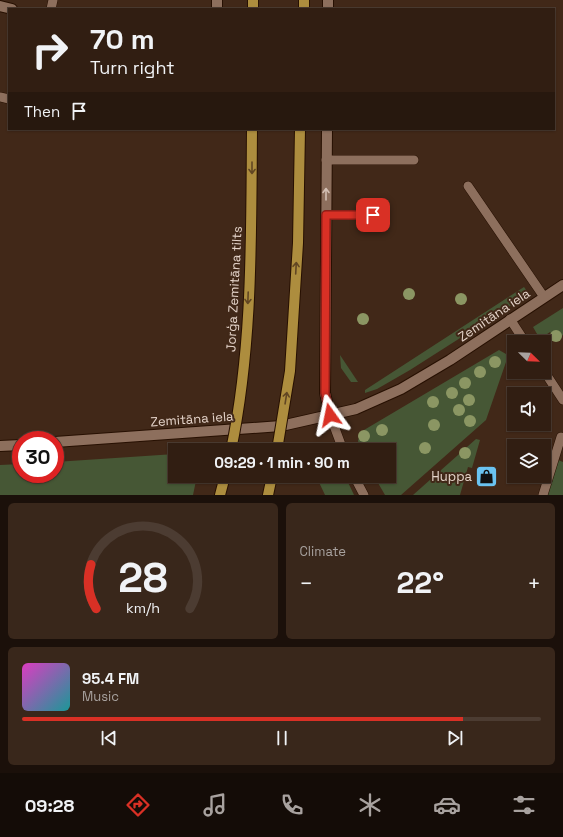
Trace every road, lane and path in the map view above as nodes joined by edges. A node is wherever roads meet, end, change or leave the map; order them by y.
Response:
1 (252, 130) edge
2 (300, 130) edge
3 (327, 130) edge
4 (326, 160) junction
5 (414, 160) dead end
6 (468, 186) dead end
7 (326, 215) junction
8 (373, 215) dead end
9 (563, 285) edge
10 (544, 297) junction
11 (510, 320) junction
12 (520, 335) edge
13 (549, 379) edge
14 (563, 400) edge
15 (330, 415) junction
16 (561, 437) dead end
17 (64, 441) edge
18 (232, 443) edge
19 (278, 443) edge
20 (340, 443) edge
21 (12, 445) edge
22 (0, 446) edge
23 (223, 483) edge
24 (271, 483) edge
25 (358, 483) edge
26 (220, 495) edge
27 (268, 495) edge
28 (364, 495) edge
29 (543, 495) edge

1 -> 18 main road, Jorģa Zemitāna tilts, bridge
19 -> 2 main road, bridge
3 - 4 street
4 - 5 lane
7 -> 4 street
6 - 10 lane
7 - 8 lane
7 - 15 street
9 - 10 street, Zemitāna iela
10 - 11 street, Zemitāna iela
11 - 12 lane
11 - 15 street, Zemitāna iela
13 - 14 lane
15 - 17 street, Zemitāna iela
15 - 20 lane
16 - 29 lane
21 - 22 street
23 - 26 main road
24 - 27 main road
25 - 28 lane

